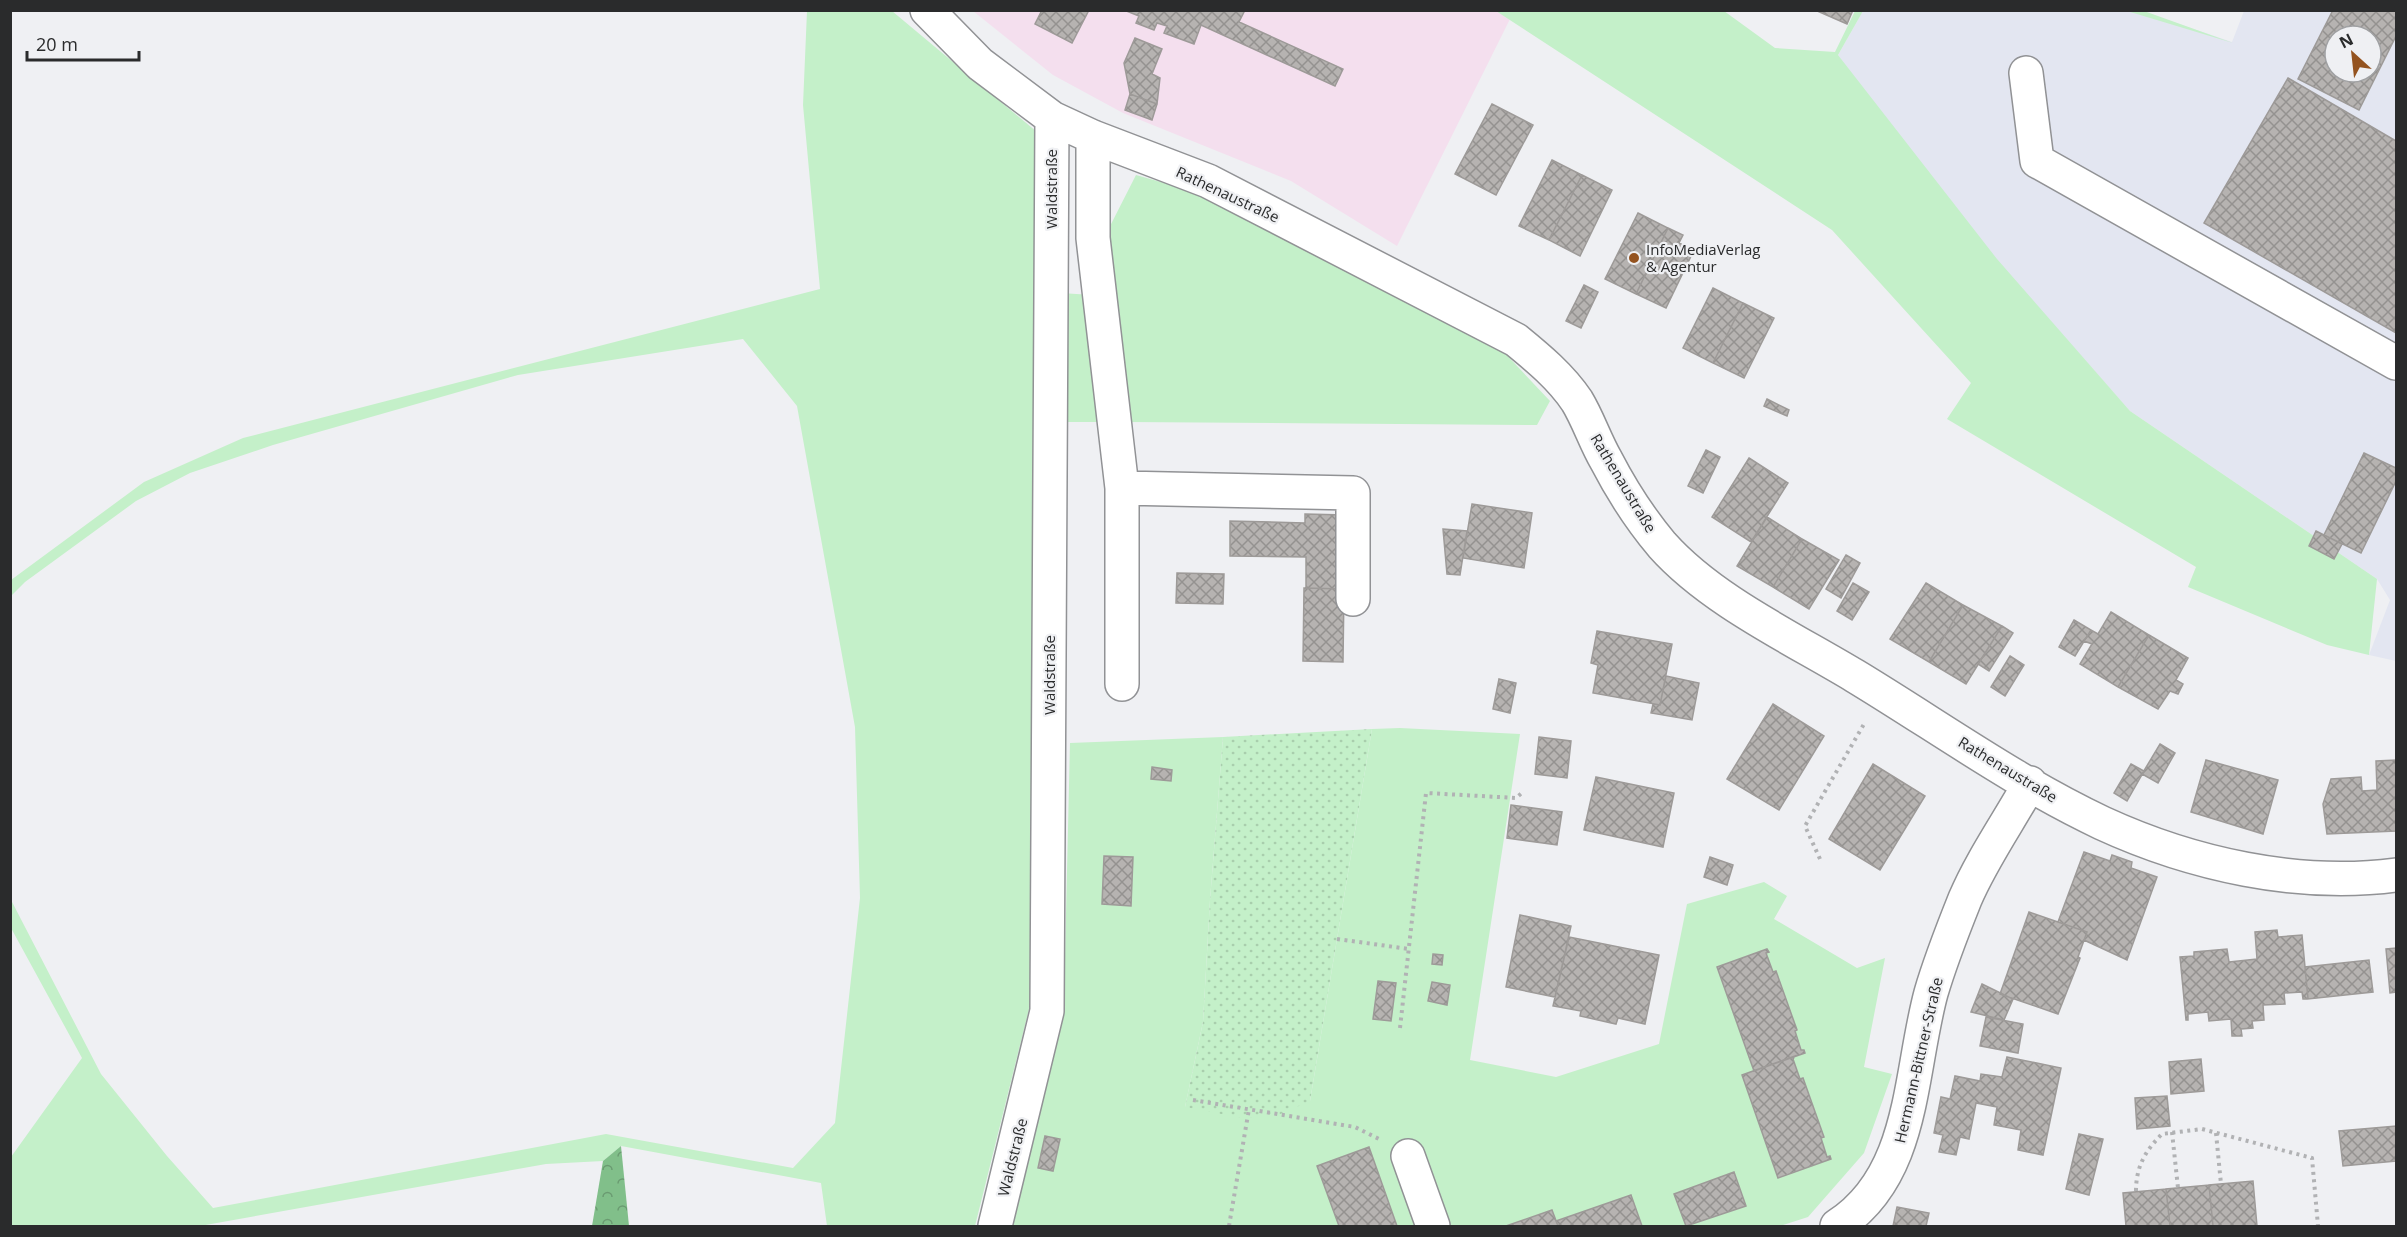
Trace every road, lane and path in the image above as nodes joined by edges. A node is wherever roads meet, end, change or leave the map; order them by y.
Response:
1 (927, 10) edge
2 (2026, 73) dead end
3 (1052, 118) junction
4 (1093, 137) junction
5 (2397, 363) edge
6 (1122, 488) junction
7 (1353, 599) dead end
8 (1122, 684) dead end
9 (1883, 693) junction
10 (2030, 783) junction
11 (1523, 792) dead end
12 (1820, 859) dead end
13 (2397, 875) edge
14 (1337, 939) dead end
15 (1409, 949) junction
16 (1400, 1028) dead end
17 (1193, 1100) dead end
18 (1249, 1109) junction
19 (2172, 1132) junction
20 (2216, 1133) junction
21 (1408, 1156) joint
22 (2221, 1184) dead end
23 (2178, 1188) dead end
24 (2136, 1191) dead end
25 (995, 1227) edge
26 (1229, 1227) edge
27 (1433, 1227) edge
28 (1837, 1227) edge
29 (2318, 1227) edge

1 - 3 street, Rathenaustraße
2 - 5 street
3 - 4 street, Rathenaustraße
3 - 25 street, Waldstraße
4 - 6 street
4 - 9 street, Rathenaustraße
6 - 7 street
6 - 8 street
9 - 10 street, Rathenaustraße
9 - 12 path
10 - 13 street, Rathenaustraße
10 - 28 street, Hermann-Bittner-Straße
11 - 15 path
14 - 15 path
15 - 16 path
17 - 18 path
18 - 21 path
18 - 26 path
19 - 20 path
19 - 23 path
19 - 24 path
20 - 22 path
20 - 29 path
21 - 27 street

